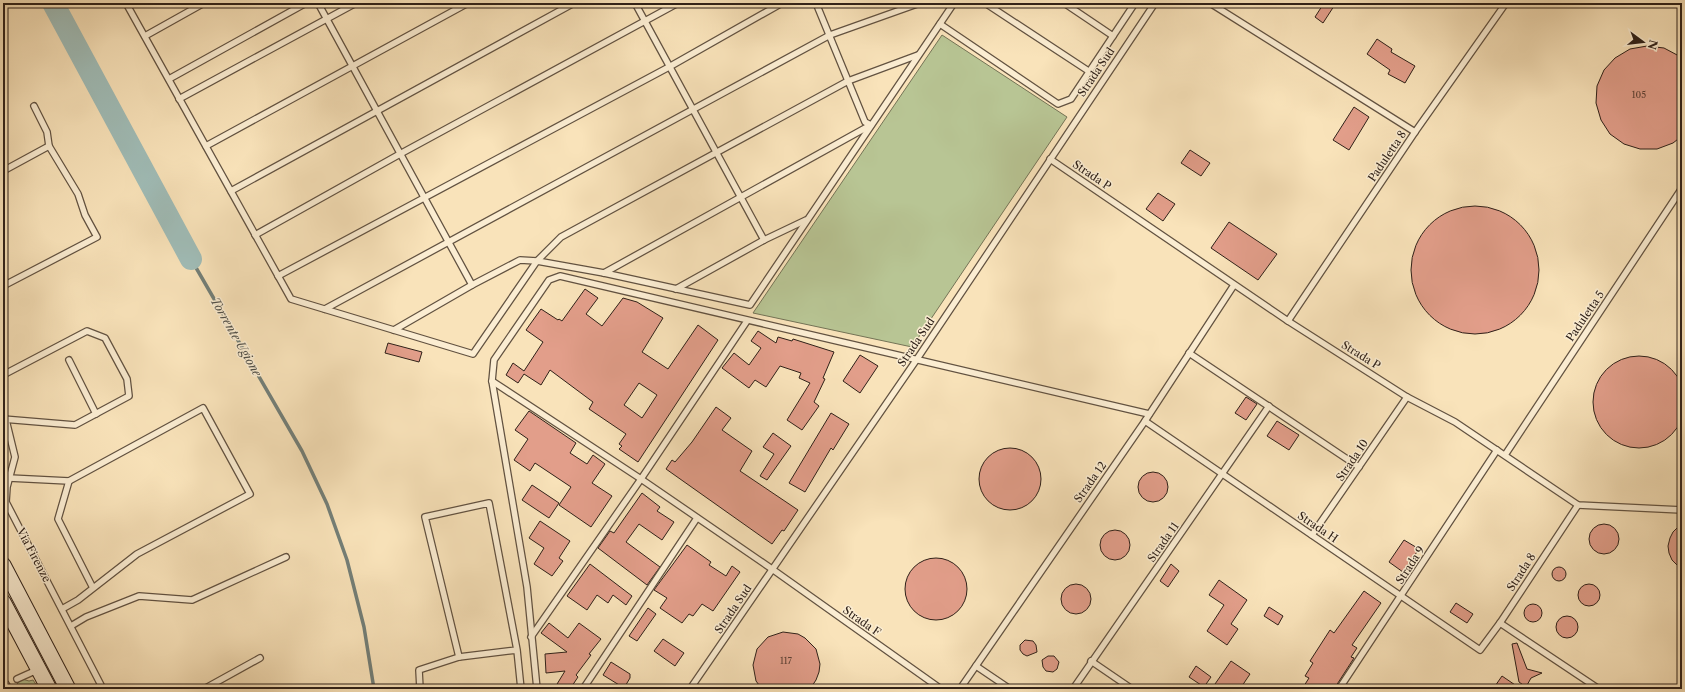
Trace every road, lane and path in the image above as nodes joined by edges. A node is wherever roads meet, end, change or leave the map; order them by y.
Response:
1 (126, 3) edge
2 (204, 3) edge
3 (306, 3) edge
4 (356, 3) edge
5 (468, 3) edge
6 (574, 3) edge
7 (635, 3) edge
8 (678, 3) edge
9 (782, 3) edge
10 (816, 3) edge
11 (920, 3) edge
12 (954, 3) edge
13 (985, 3) edge
14 (1064, 3) edge
15 (1135, 3) edge
16 (1155, 3) edge
17 (1210, 3) edge
18 (1506, 3) edge
19 (318, 4) edge
20 (325, 16) junction
21 (644, 21) junction
22 (940, 24) junction
23 (830, 35) junction
24 (145, 36) junction
25 (1113, 36) junction
26 (918, 55) junction
27 (352, 66) junction
28 (669, 67) junction
29 (1090, 72) junction
30 (169, 79) junction
31 (848, 81) junction
32 (179, 98) junction
33 (34, 106) dead end
34 (376, 110) junction
35 (694, 111) junction
36 (871, 125) junction
37 (1415, 132) junction
38 (49, 146) junction
39 (206, 146) junction
40 (716, 153) junction
41 (400, 154) junction
42 (1050, 159) junction
43 (3, 171) edge
44 (1682, 188) edge
45 (231, 191) junction
46 (741, 197) junction
47 (425, 198) junction
48 (807, 220) junction
49 (255, 235) junction
50 (764, 240) junction
51 (448, 242) junction
52 (536, 261) junction
53 (604, 273) junction
54 (278, 276) junction
55 (472, 285) junction
56 (1234, 285) junction
57 (3, 286) edge
58 (676, 289) junction
59 (324, 309) junction
60 (747, 321) junction
61 (1288, 321) junction
62 (394, 330) junction
63 (1189, 353) junction
64 (917, 359) junction
65 (69, 360) dead end
66 (3, 375) edge
67 (492, 381) junction
68 (1408, 397) junction
69 (1269, 406) junction
70 (3, 414) edge
71 (96, 414) junction
72 (1149, 414) junction
73 (4, 420) edge
74 (1144, 421) junction
75 (1497, 450) junction
76 (1505, 455) junction
77 (1359, 467) junction
78 (1222, 473) junction
79 (9, 478) junction
80 (641, 479) junction
81 (68, 481) junction
82 (1578, 505) junction
83 (1682, 510) edge
84 (697, 518) junction
85 (1312, 535) junction
86 (286, 557) dead end
87 (3, 565) edge
88 (772, 569) junction
89 (93, 588) junction
90 (1402, 596) junction
91 (3, 602) edge
92 (62, 609) junction
93 (1500, 623) junction
94 (71, 626) junction
95 (531, 637) junction
96 (517, 650) junction
97 (1480, 650) joint
98 (459, 657) junction
99 (260, 658) dead end
100 (1091, 661) junction
101 (976, 666) junction
102 (38, 669) junction
103 (17, 679) dead end
104 (49, 689) edge
105 (68, 689) edge
106 (104, 689) edge
107 (204, 689) edge
108 (420, 689) edge
109 (521, 689) edge
110 (537, 689) edge
111 (583, 689) edge
112 (690, 689) edge
113 (941, 689) edge
114 (960, 689) edge
115 (1010, 689) edge
116 (1073, 689) edge
117 (1132, 689) edge
118 (1339, 689) edge
119 (1599, 689) edge

1 - 24 lane
2 - 24 lane
3 - 30 lane
4 - 20 lane
5 - 27 lane
6 - 34 lane
7 - 21 lane
8 - 21 lane
9 - 28 lane
10 - 23 lane
11 - 23 lane
12 - 22 lane
13 - 29 lane
14 - 25 lane
15 - 25 lane
16 - 42 lane, Strada Sud
17 - 37 lane
18 - 37 lane, Paduletta 8
19 - 20 lane
20 - 27 lane
20 - 32 lane
21 - 28 lane
21 - 41 lane
22 - 26 lane
22 - 29 lane
23 - 31 lane
23 - 35 lane
24 - 30 lane
25 - 29 lane
26 - 31 lane
26 - 36 lane
27 - 34 lane
27 - 39 lane
28 - 35 lane
28 - 47 lane
30 - 32 lane
31 - 36 lane
31 - 40 lane
32 - 39 lane
33 - 38 lane
34 - 41 lane
34 - 45 lane
35 - 40 lane
35 - 51 lane
36 - 46 lane
36 - 48 lane
37 - 61 lane, Paduletta 8
38 - 43 lane
38 - 57 lane
39 - 45 lane
40 - 46 lane
40 - 52 lane
41 - 47 lane
41 - 49 lane
42 - 56 lane, Strada P
42 - 64 lane, Strada Sud
44 - 76 lane, Paduletta 5
45 - 49 lane
46 - 50 lane
46 - 53 lane
47 - 51 lane
47 - 54 lane
48 - 50 lane
48 - 58 lane
49 - 54 lane
50 - 58 lane
51 - 55 lane
51 - 59 lane
52 - 53 lane
52 - 55 lane
52 - 62 lane
53 - 58 lane
54 - 59 lane
55 - 62 lane
56 - 61 lane, Strada P
56 - 63 lane, Strada 12
59 - 62 lane
60 - 64 lane
60 - 67 lane
60 - 80 lane
61 - 68 lane, Strada P
63 - 69 lane
63 - 72 lane, Strada 12
64 - 72 lane
64 - 88 lane, Strada Sud
65 - 71 lane
66 - 71 lane
67 - 80 lane, Strada F
67 - 95 lane
68 - 75 lane, Strada P
68 - 77 lane, Strada 10
69 - 77 lane
69 - 78 lane, Strada 11
70 - 73 lane, Via Firenze
71 - 73 lane
72 - 74 lane, Strada 12
73 - 79 lane, Via Firenze
74 - 78 lane, Strada H
74 - 101 lane, Strada 12
75 - 76 lane, Strada P
75 - 90 lane, Strada 9
76 - 82 lane, Strada P
77 - 85 lane, Strada 10
78 - 85 lane, Strada H
78 - 100 lane, Strada 11
79 - 81 lane
79 - 92 lane, Via Firenze
80 - 84 lane, Strada F
80 - 95 lane
81 - 89 lane
81 - 89 lane
82 - 83 lane
82 - 93 lane, Strada 8
84 - 88 lane, Strada F
84 - 111 lane
85 - 90 lane, Strada H
86 - 94 lane
87 - 105 main road
88 - 112 lane, Strada Sud
88 - 113 lane, Strada F
89 - 92 lane
90 - 97 lane, Strada H
90 - 118 lane, Strada 9
91 - 102 main road
92 - 94 lane, Via Firenze
93 - 97 lane, Strada 8
93 - 119 lane
94 - 106 lane, Via Firenze
95 - 110 lane
96 - 98 lane
96 - 98 lane
96 - 109 lane
98 - 108 lane
99 - 107 lane
100 - 116 lane, Strada 11
100 - 117 lane
101 - 114 lane, Strada 12
101 - 115 lane
102 - 103 lane
102 - 104 main road

